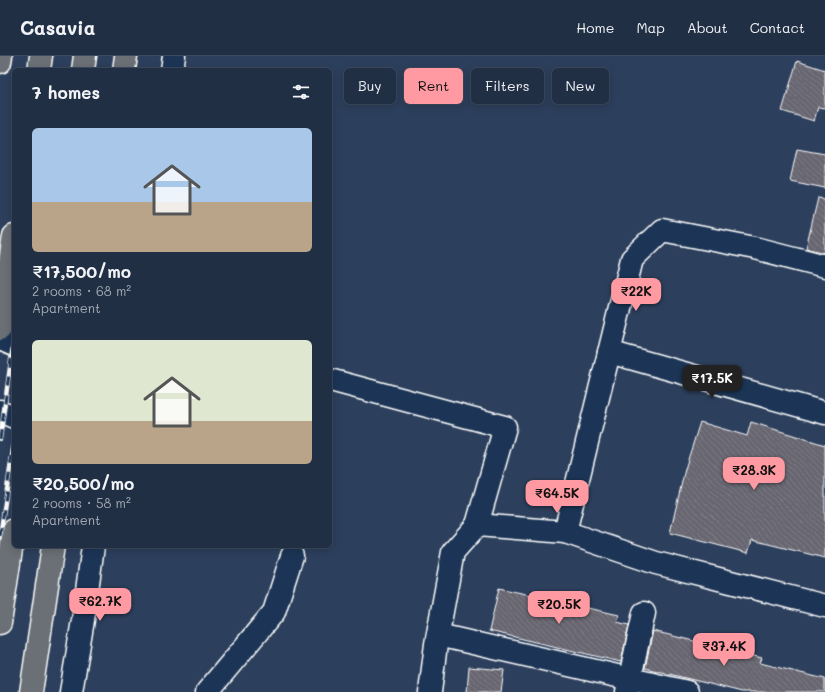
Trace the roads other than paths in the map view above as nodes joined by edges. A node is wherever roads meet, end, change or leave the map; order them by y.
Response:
1 (1, 56) edge
2 (41, 56) edge
3 (85, 56) edge
4 (126, 56) edge
5 (174, 56) edge
6 (0, 62) edge
7 (39, 68) edge
8 (83, 68) edge
9 (124, 68) edge
10 (172, 68) edge
11 (12, 249) edge
12 (825, 266) edge
13 (0, 329) edge
14 (0, 339) edge
15 (12, 344) edge
16 (609, 352) junction
17 (332, 381) edge
18 (0, 411) edge
19 (825, 413) edge
20 (12, 416) edge
21 (477, 525) junction
22 (566, 532) junction
23 (12, 543) edge
24 (53, 548) edge
25 (93, 548) edge
26 (292, 556) dead end
27 (825, 606) edge
28 (644, 613) dead end
29 (0, 623) edge
30 (438, 635) junction
31 (629, 685) edge
32 (30, 692) edge
33 (71, 692) edge
34 (207, 692) edge
35 (430, 692) edge
36 (687, 692) edge

1 - 6 highway
2 - 7 highway
3 - 8 highway
4 - 9 highway
5 - 10 street
11 - 13 highway
12 - 16 street
14 - 15 street
16 - 19 street
16 - 22 street
17 - 21 street
18 - 20 street
21 - 22 street
21 - 30 street
22 - 27 street
23 - 29 highway
24 - 32 highway
25 - 33 street
26 - 34 street
28 - 31 street
30 - 31 street
30 - 35 street
31 - 36 street

